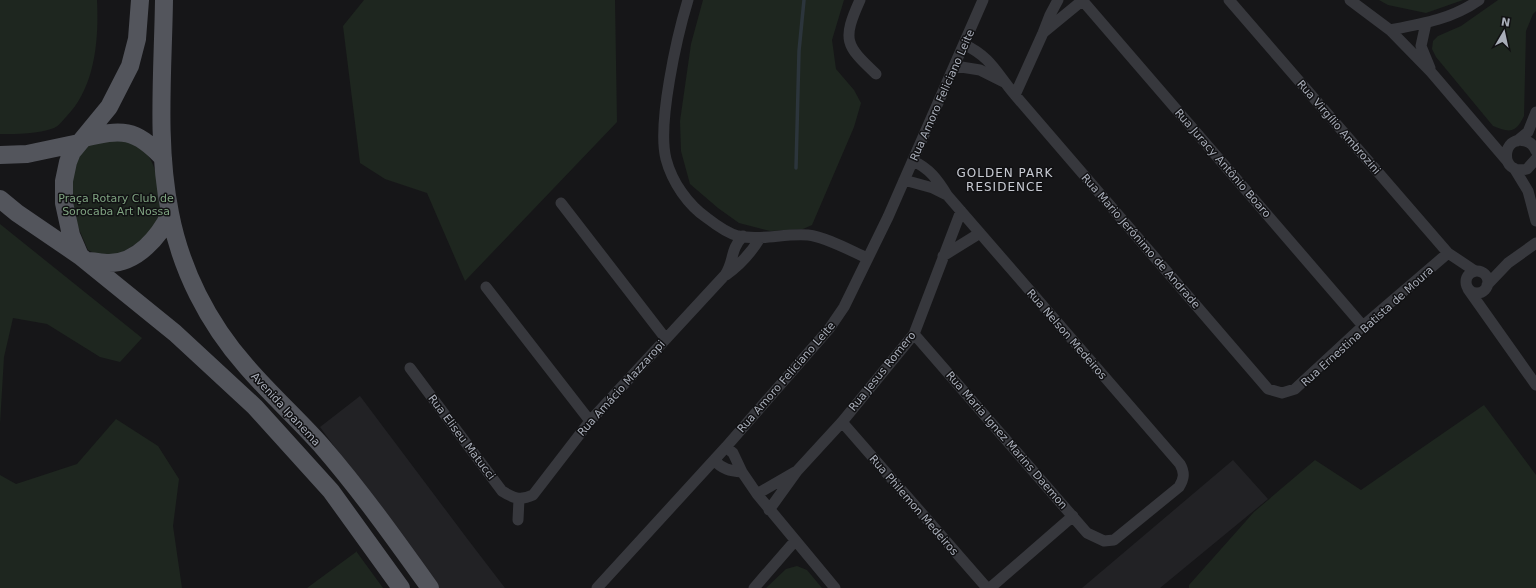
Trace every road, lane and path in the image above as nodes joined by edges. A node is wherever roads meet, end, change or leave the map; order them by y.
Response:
1 (140, 0) edge
2 (164, 0) edge
3 (688, 0) edge
4 (860, 0) edge
5 (983, 0) edge
6 (1058, 0) edge
7 (1083, 0) edge
8 (1229, 0) edge
9 (1350, 0) edge
10 (1479, 0) edge
11 (1426, 23) junction
12 (1390, 30) junction
13 (1044, 33) junction
14 (965, 45) junction
15 (955, 66) junction
16 (1431, 72) junction
17 (876, 74) dead end
18 (1004, 82) junction
19 (1015, 95) junction
20 (1536, 112) edge
21 (1480, 128) junction
22 (81, 141) junction
23 (1515, 142) junction
24 (1536, 152) edge
25 (0, 155) edge
26 (162, 158) junction
27 (1536, 159) edge
28 (913, 161) junction
29 (1511, 165) junction
30 (904, 180) junction
31 (947, 195) junction
32 (0, 199) edge
33 (561, 202) dead end
34 (961, 211) junction
35 (170, 214) junction
36 (1536, 218) edge
37 (720, 228) junction
38 (980, 233) junction
39 (744, 236) junction
40 (760, 238) junction
41 (1536, 243) edge
42 (735, 245) junction
43 (1448, 254) junction
44 (943, 256) junction
45 (867, 258) junction
46 (83, 259) junction
47 (1508, 263) junction
48 (1477, 271) junction
49 (725, 275) junction
50 (1486, 286) junction
51 (486, 287) dead end
52 (1468, 288) junction
53 (1490, 320) junction
54 (1363, 326) junction
55 (914, 334) junction
56 (666, 339) junction
57 (410, 368) dead end
58 (1536, 385) edge
59 (1282, 392) joint
60 (590, 421) junction
61 (842, 422) junction
62 (726, 447) junction
63 (714, 460) junction
64 (797, 471) junction
65 (742, 472) junction
66 (756, 494) junction
67 (519, 499) junction
68 (769, 510) junction
69 (1073, 516) junction
70 (518, 520) dead end
71 (1104, 541) joint
72 (794, 542) junction
73 (401, 588) edge
74 (430, 588) edge
75 (597, 588) edge
76 (754, 588) edge
77 (835, 588) edge
78 (987, 588) edge
79 (990, 588) edge

1 - 22 main road, Avenida Ipanema
2 - 26 main road, Avenida Ipanema
3 - 37 street
4 - 17 street
5 - 14 street, Rua Amoro Feliciano Leite
6 - 13 street
7 - 13 street
7 - 54 street, Rua Juracy Antônio Boaro
8 - 43 street, Rua Virgílio Ambrozini
9 - 12 street
10 - 11 street
11 - 12 street
11 - 16 street
12 - 16 street
13 - 19 street
14 - 15 street, Rua Amoro Feliciano Leite
14 - 18 street, Rua Mario Jerônimo de Andrade
15 - 18 street, Rua Mario Jerônimo de Andrade
15 - 28 street, Rua Amoro Feliciano Leite
16 - 21 street
18 - 19 street, Rua Mario Jerônimo de Andrade
19 - 59 street, Rua Mario Jerônimo de Andrade
20 - 23 street
21 - 23 street
21 - 29 street
22 - 25 main road
22 - 26 main road
22 - 46 main road, Avenida Ipanema
23 - 24 street
23 - 29 street
26 - 35 main road, Avenida Ipanema
27 - 29 street
28 - 30 street, Rua Amoro Feliciano Leite
28 - 31 street, Rua Nelson Medeiros
29 - 36 street
30 - 31 street, Rua Nelson Medeiros
30 - 45 street, Rua Amoro Feliciano Leite
31 - 34 street, Rua Nelson Medeiros
32 - 46 main road, Avenida Ipanema
33 - 56 street
34 - 38 street, Rua Nelson Medeiros
34 - 44 street, Rua Jesus Romero
35 - 46 main road, Avenida Ipanema
35 - 74 main road, Avenida Ipanema
37 - 39 street
37 - 42 street
38 - 44 street
38 - 71 street, Rua Nelson Medeiros
39 - 40 street
39 - 42 street, Rua Amácio Mazzaropi
40 - 45 street
40 - 49 street, Rua Amácio Mazzaropi
41 - 47 street
42 - 49 street, Rua Amácio Mazzaropi
43 - 48 street, Rua Virgílio Ambrozini
43 - 52 street, Rua Virgílio Ambrozini
43 - 54 street, Rua Ernestina Batista de Moura
44 - 55 street, Rua Jesus Romero
45 - 62 street, Rua Amoro Feliciano Leite
46 - 73 main road, Avenida Ipanema
47 - 48 street
47 - 50 street
48 - 50 street
48 - 52 street
49 - 56 street, Rua Amácio Mazzaropi
50 - 52 street
50 - 53 street, Rua Virgílio Ambrozini
51 - 60 street
52 - 53 street, Rua Virgílio Ambrozini
53 - 58 street, Rua Virgílio Ambrozini
54 - 59 street, Rua Ernestina Batista de Moura
55 - 61 street, Rua Jesus Romero
55 - 69 street, Rua Maria Ignez Marins Daemon
56 - 60 street, Rua Amácio Mazzaropi
57 - 67 street, Rua Eliseu Matucci
60 - 67 street, Rua Amácio Mazzaropi
61 - 64 street, Rua Jesus Romero
61 - 78 street, Rua Philemon Medeiros
62 - 63 street, Rua Amoro Feliciano Leite
62 - 65 street
63 - 65 street
63 - 75 street, Rua Amoro Feliciano Leite
64 - 66 street, Rua Jesus Romero
64 - 68 street, Rua Jesus Romero
65 - 66 street
66 - 68 street
67 - 70 street
68 - 72 street
69 - 71 street, Rua Maria Ignez Marins Daemon
69 - 79 street
72 - 76 street
72 - 77 street

